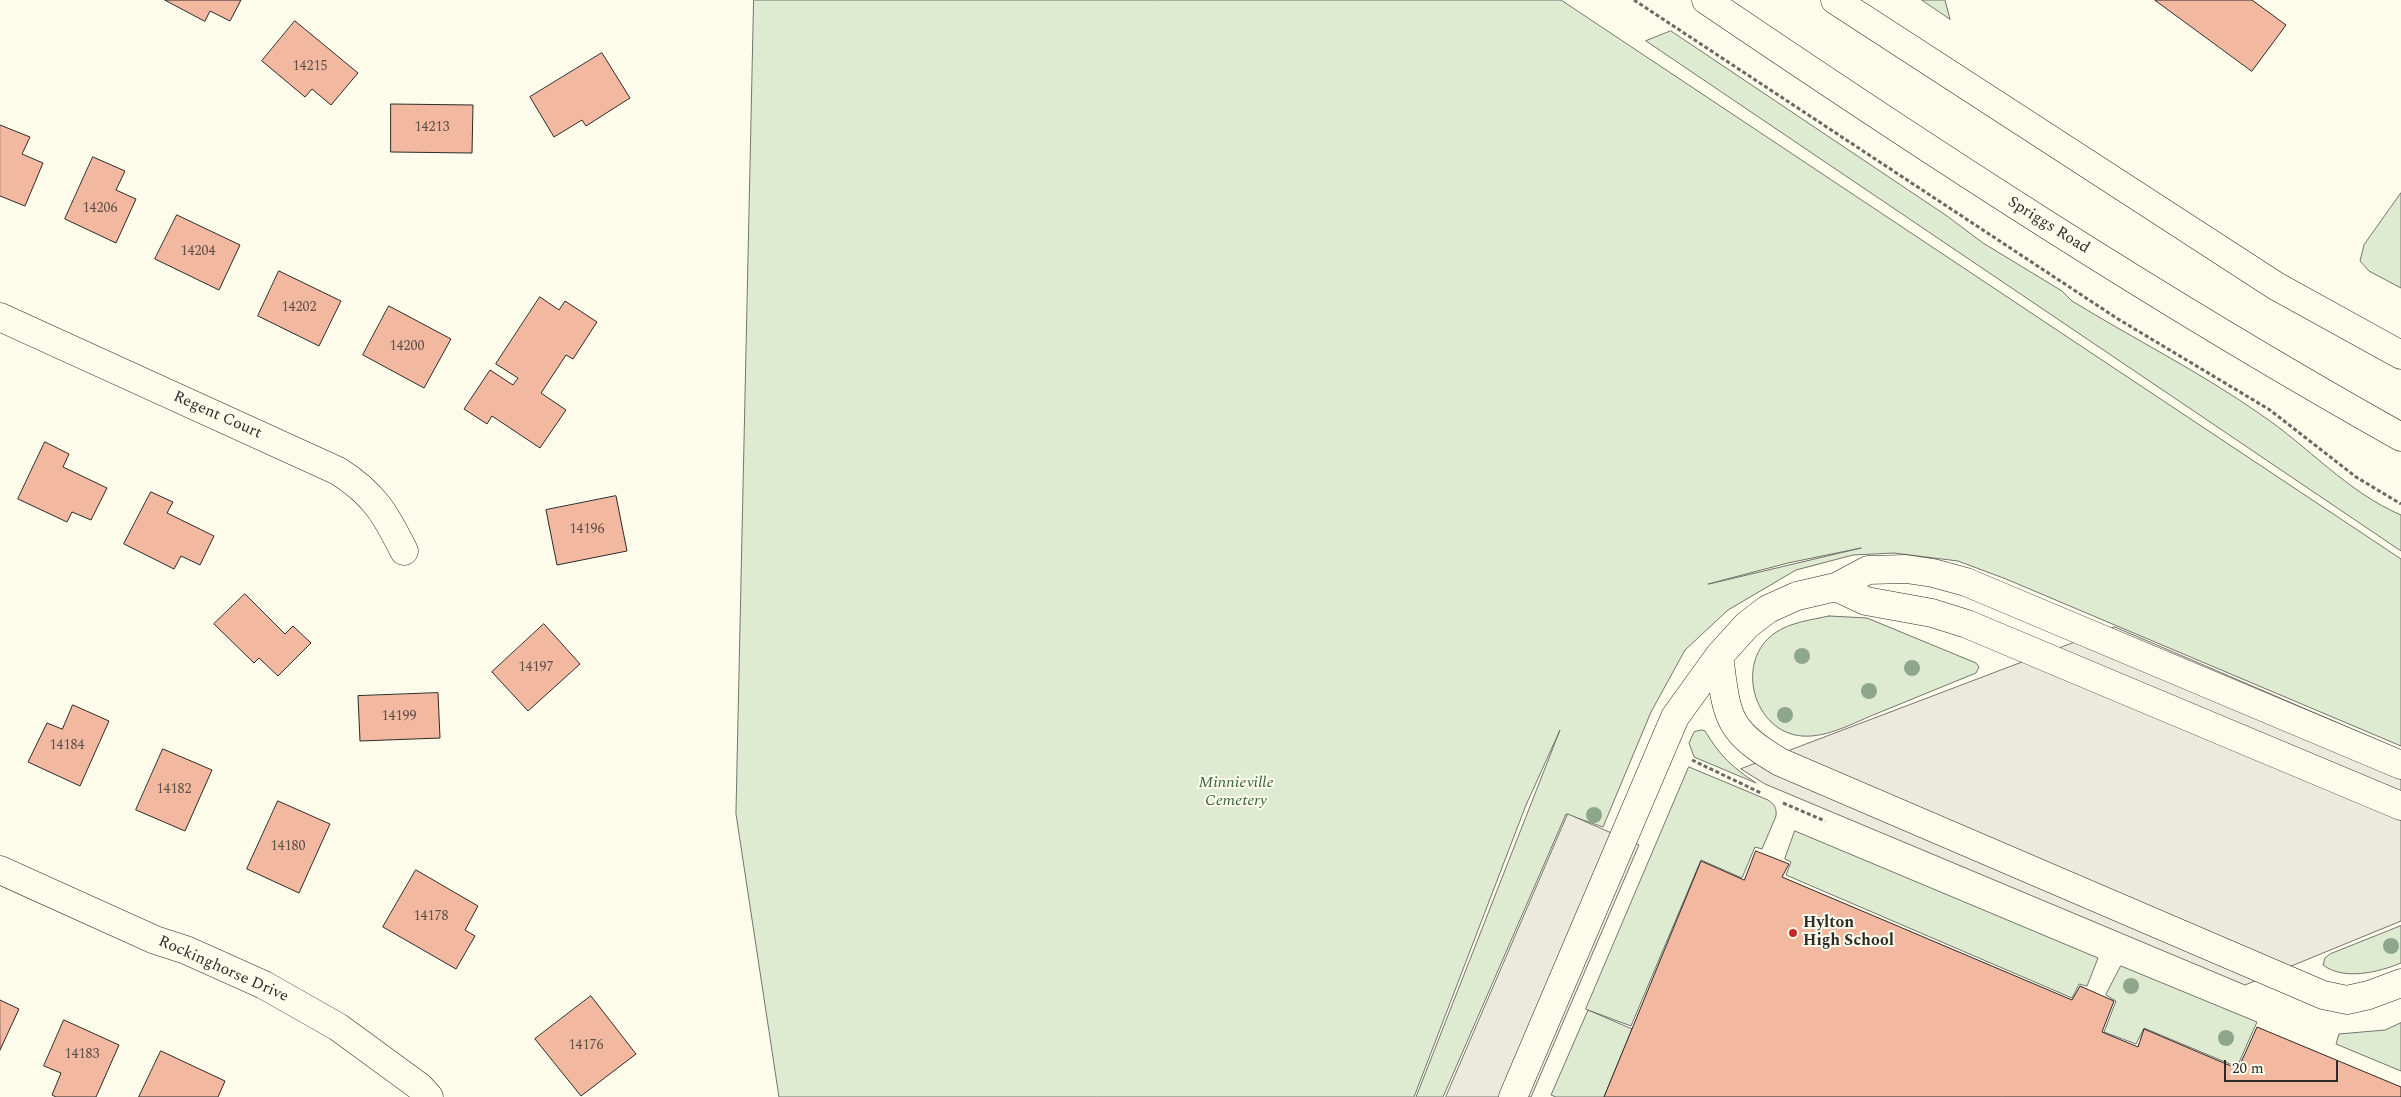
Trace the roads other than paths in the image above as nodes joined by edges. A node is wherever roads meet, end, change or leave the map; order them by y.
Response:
1 (1706, 0) edge
2 (1835, 0) edge
3 (0, 317) edge
4 (2401, 355) edge
5 (2401, 437) edge
6 (404, 551) dead end
7 (1836, 587) junction
8 (1719, 656) junction
9 (2401, 765) edge
10 (2401, 806) edge
11 (0, 870) edge
12 (2401, 983) edge
13 (429, 1097) edge
14 (1513, 1097) edge

1 - 5 main road, Spriggs Road
2 - 4 main road
3 - 6 main road, Regent Court
7 - 8 main road
7 - 9 main road
7 - 10 main road
8 - 12 main road
8 - 14 main road
11 - 13 main road, Rockinghorse Drive

